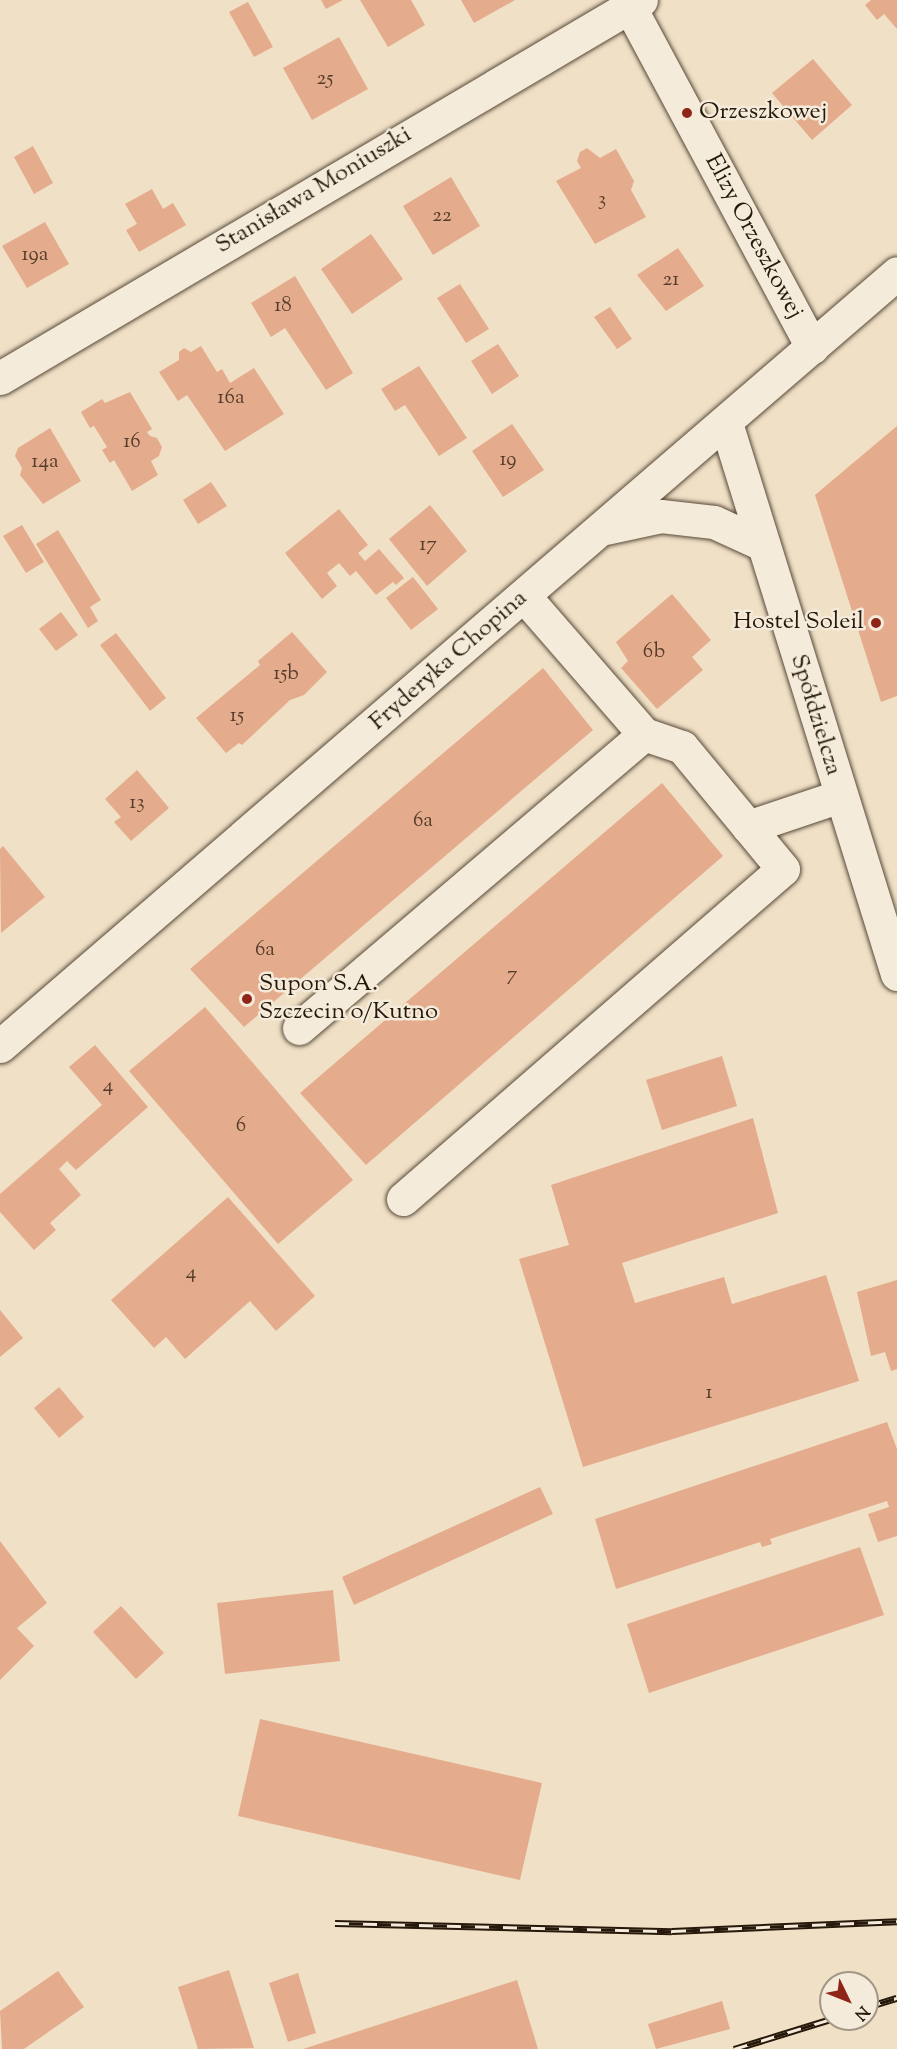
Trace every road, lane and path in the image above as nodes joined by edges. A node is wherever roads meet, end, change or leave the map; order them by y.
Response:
1 (632, 1) edge
2 (897, 273) edge
3 (812, 347) junction
4 (0, 378) edge
5 (726, 423) junction
6 (603, 529) junction
7 (760, 543) junction
8 (524, 596) junction
9 (644, 734) junction
10 (840, 796) junction
11 (748, 827) junction
12 (897, 974) edge
13 (299, 1028) dead end
14 (0, 1046) edge
15 (403, 1199) dead end

1 - 3 street, Elizy Orzeszkowej
1 - 4 street, Stanisława Moniuszki
2 - 3 street, Fryderyka Chopina
3 - 5 street, Fryderyka Chopina
5 - 6 street, Fryderyka Chopina
5 - 7 street, Spółdzielcza
6 - 7 street
6 - 8 street, Fryderyka Chopina
7 - 10 street, Spółdzielcza
8 - 9 street
8 - 14 street, Fryderyka Chopina
9 - 11 street
9 - 13 street
10 - 11 street
10 - 12 street, Spółdzielcza
11 - 15 street

